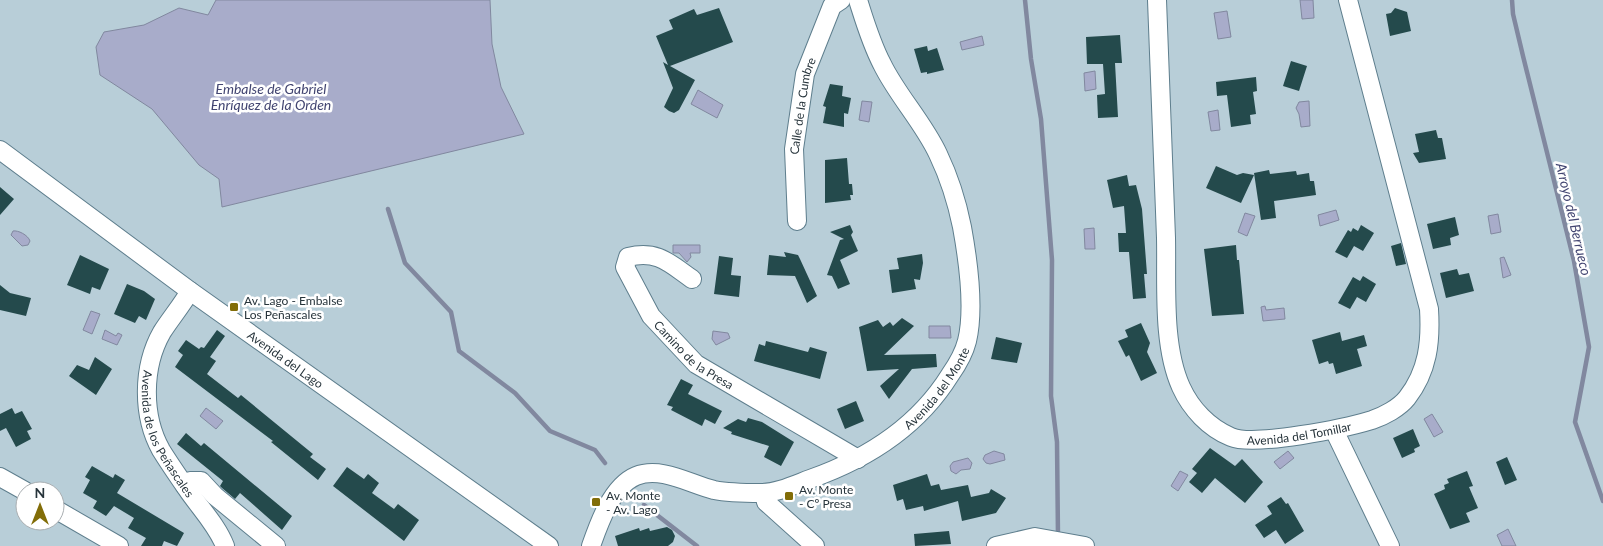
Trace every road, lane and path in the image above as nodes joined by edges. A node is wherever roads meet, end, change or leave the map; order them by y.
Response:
1 (840, 0) edge
2 (858, 0) edge
3 (1157, 0) edge
4 (1348, 0) edge
5 (0, 150) edge
6 (797, 221) dead end
7 (692, 279) dead end
8 (190, 291) junction
9 (1334, 430) junction
10 (858, 459) junction
11 (0, 477) edge
12 (15, 485) edge
13 (193, 489) junction
14 (764, 493) junction
15 (65, 515) edge
16 (119, 546) edge
17 (225, 546) edge
18 (276, 546) edge
19 (549, 546) edge
20 (591, 546) edge
21 (815, 546) edge
22 (996, 546) edge
23 (1085, 546) edge
24 (1390, 546) edge

1 - 6 street, Calle de la Cumbre
2 - 10 street, Avenida del Monte
3 - 9 street, Avenida del Tomillar
4 - 9 street, Avenida del Tomillar
5 - 8 street, Avenida del Lago
7 - 10 street, Camino de la Presa
8 - 13 street, Avenida de los Peñascales
8 - 19 street, Avenida del Lago
9 - 24 street
10 - 14 street, Avenida del Monte
11 - 12 street
13 - 17 street, Avenida de los Peñascales
13 - 18 street
14 - 20 street, Avenida del Monte
14 - 21 street
15 - 16 street
22 - 23 street

